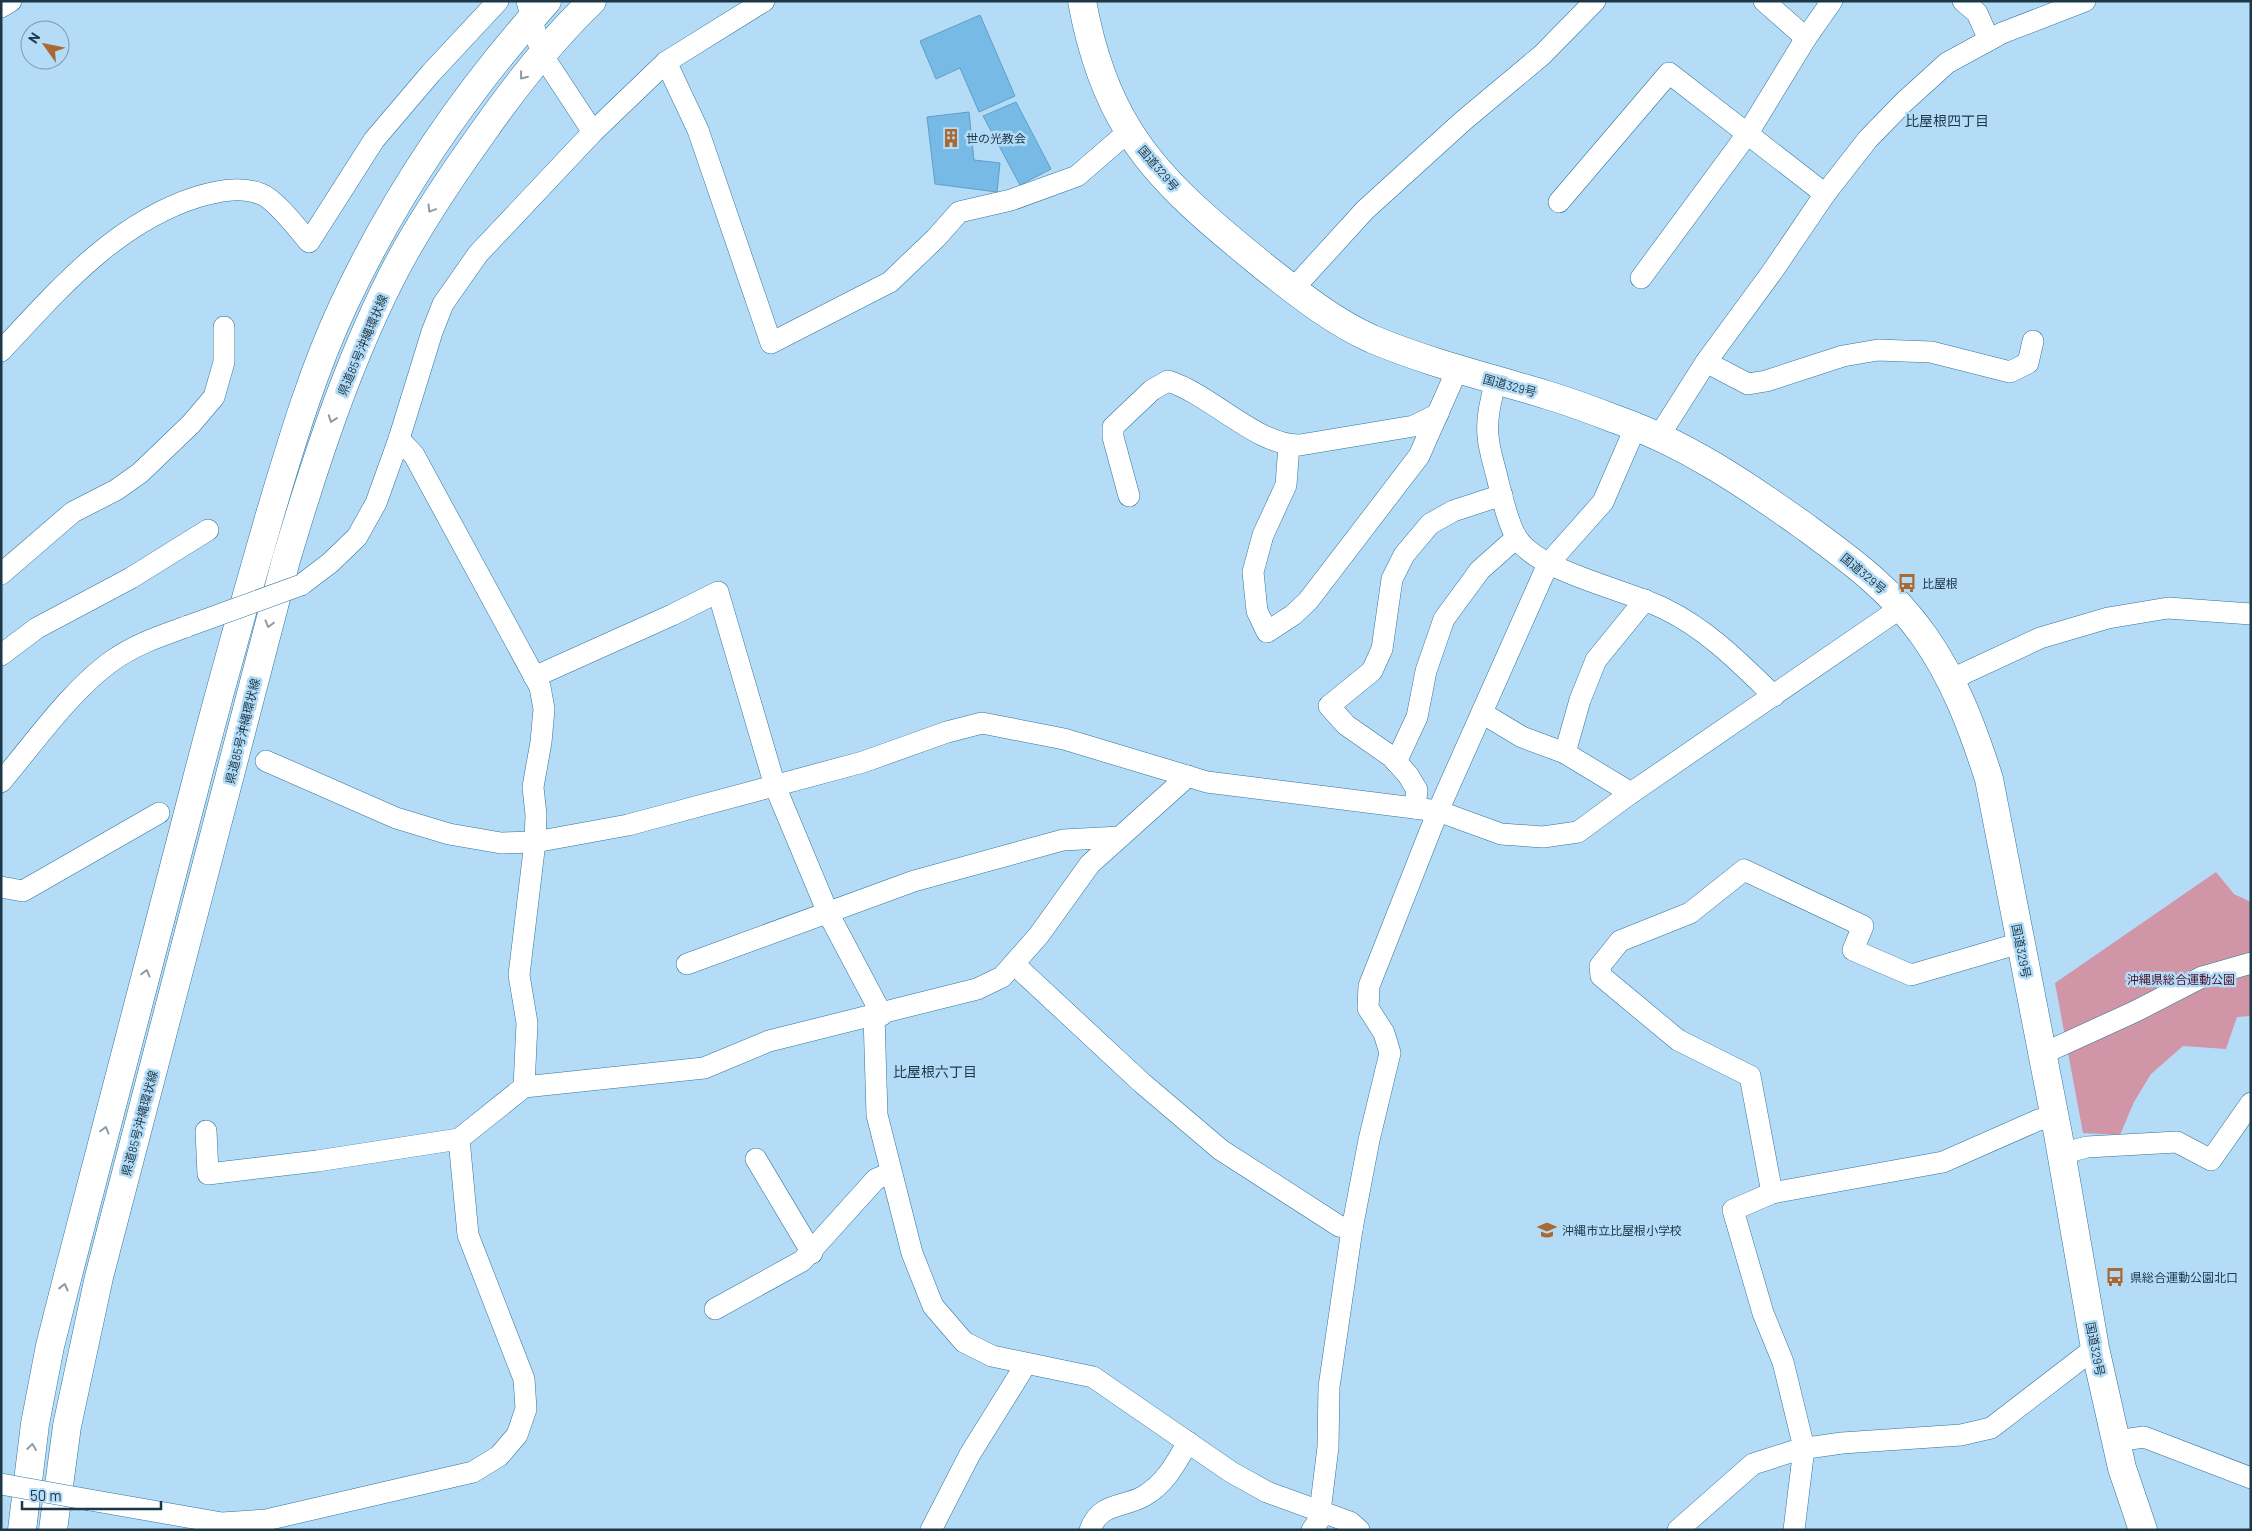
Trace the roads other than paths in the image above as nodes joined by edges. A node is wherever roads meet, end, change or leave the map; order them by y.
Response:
1 (12, 1) edge
2 (498, 1) edge
3 (592, 1) edge
4 (764, 1) edge
5 (1082, 1) edge
6 (1595, 1) edge
7 (1764, 1) edge
8 (1832, 1) edge
9 (1964, 1) edge
10 (2085, 1) edge
11 (1, 7) edge
12 (535, 7) edge
13 (1806, 38) junction
14 (1988, 40) junction
15 (541, 53) junction
16 (666, 62) junction
17 (1129, 131) junction
18 (593, 132) junction
19 (1748, 133) junction
20 (1824, 194) junction
21 (1559, 202) dead end
22 (1641, 278) dead end
23 (1293, 289) junction
24 (224, 327) dead end
25 (2033, 340) dead end
26 (1, 351) edge
27 (1706, 362) junction
28 (1457, 370) junction
29 (1496, 381) junction
30 (1438, 414) junction
31 (1648, 431) junction
32 (399, 439) junction
33 (1289, 445) junction
34 (1502, 495) junction
35 (1129, 496) dead end
36 (208, 530) dead end
37 (1516, 538) junction
38 (1548, 564) junction
39 (1, 574) edge
40 (1645, 600) junction
41 (1902, 607) junction
42 (2251, 614) edge
43 (1, 655) edge
44 (534, 677) junction
45 (1952, 679) junction
46 (1774, 696) junction
47 (1482, 712) junction
48 (1565, 753) junction
49 (266, 761) dead end
50 (1396, 762) junction
51 (1188, 776) junction
52 (1, 782) edge
53 (776, 786) junction
54 (1631, 792) junction
55 (1415, 808) junction
56 (1438, 811) junction
57 (159, 813) dead end
58 (1120, 837) junction
59 (535, 842) junction
60 (1, 887) edge
61 (828, 913) junction
62 (2020, 943) junction
63 (2251, 963) edge
64 (687, 964) dead end
65 (1014, 964) junction
66 (878, 1016) junction
67 (2042, 1054) junction
68 (524, 1087) junction
69 (2251, 1102) edge
70 (2054, 1116) junction
71 (206, 1131) dead end
72 (459, 1139) junction
73 (2061, 1154) junction
74 (756, 1159) dead end
75 (891, 1172) junction
76 (1772, 1193) junction
77 (1352, 1229) junction
78 (812, 1253) junction
79 (715, 1309) dead end
80 (2095, 1348) junction
81 (1026, 1364) junction
82 (2116, 1441) junction
83 (1188, 1442) junction
84 (1804, 1448) junction
85 (2251, 1478) edge
86 (1, 1484) edge
87 (1316, 1520) edge
88 (22, 1530) edge
89 (53, 1530) edge
90 (931, 1530) edge
91 (1090, 1530) edge
92 (1359, 1530) edge
93 (1678, 1530) edge
94 (1794, 1530) edge
95 (2142, 1530) edge

1 - 11 street
2 - 26 street
3 - 15 main road, 県道85号沖縄環状線
4 - 16 street
5 - 17 main road, 国道329号
6 - 23 street
7 - 13 street
8 - 13 street
9 - 14 street
10 - 14 street
12 - 15 street
88 -> 12 main road
13 - 19 street
14 - 20 street
15 - 18 street
15 -> 89 main road, 県道85号沖縄環状線
16 - 17 street
16 - 18 street
17 - 23 main road, 国道329号
18 - 32 street
19 - 20 street
19 - 21 street
19 - 22 street
20 - 27 street
23 - 28 main road, 国道329号
24 - 39 street
25 - 27 street
27 - 31 street
28 - 29 main road, 国道329号
28 - 30 street
29 - 31 main road, 国道329号
29 - 34 street
30 - 33 street
30 - 33 street
31 - 38 street
31 - 41 main road, 国道329号
32 - 44 street
32 - 52 street, bridge
33 - 35 street
34 - 37 street
34 - 50 street
36 - 43 street
37 - 38 street
37 - 50 street
38 - 40 street
38 - 47 street
40 - 46 street
40 - 48 street
41 - 45 main road, 国道329号
41 - 46 street
42 - 45 street
44 - 53 street
44 - 59 street
45 - 62 main road, 国道329号
46 - 54 street
47 - 48 street
47 - 56 street
48 - 54 street
49 - 59 street
50 - 55 street
51 - 53 street
51 - 55 street
51 - 58 street
53 - 59 street
53 - 61 street
54 - 56 street
55 - 56 street
56 - 77 street
57 - 60 street
58 - 61 street
58 - 65 street
59 - 68 street
61 - 64 street
61 - 66 street
62 - 67 main road, 国道329号
62 - 76 street
63 - 67 street
65 - 66 street
65 - 77 street
66 - 68 street
66 - 75 street
67 - 70 main road, 国道329号
68 - 72 street
69 - 73 street
70 - 73 main road, 国道329号
70 - 76 street
71 - 72 street
72 - 86 street, bridge
73 - 80 main road, 国道329号
74 - 78 street
75 - 78 street
75 - 81 street
76 - 84 street
77 - 87 street
78 - 79 street
80 - 82 main road, 国道329号
80 - 84 street
81 - 83 street
81 - 90 street
82 - 85 street
82 - 95 main road, 国道329号
83 - 87 street
83 - 91 street
84 - 93 street
84 - 94 street
87 - 92 street

